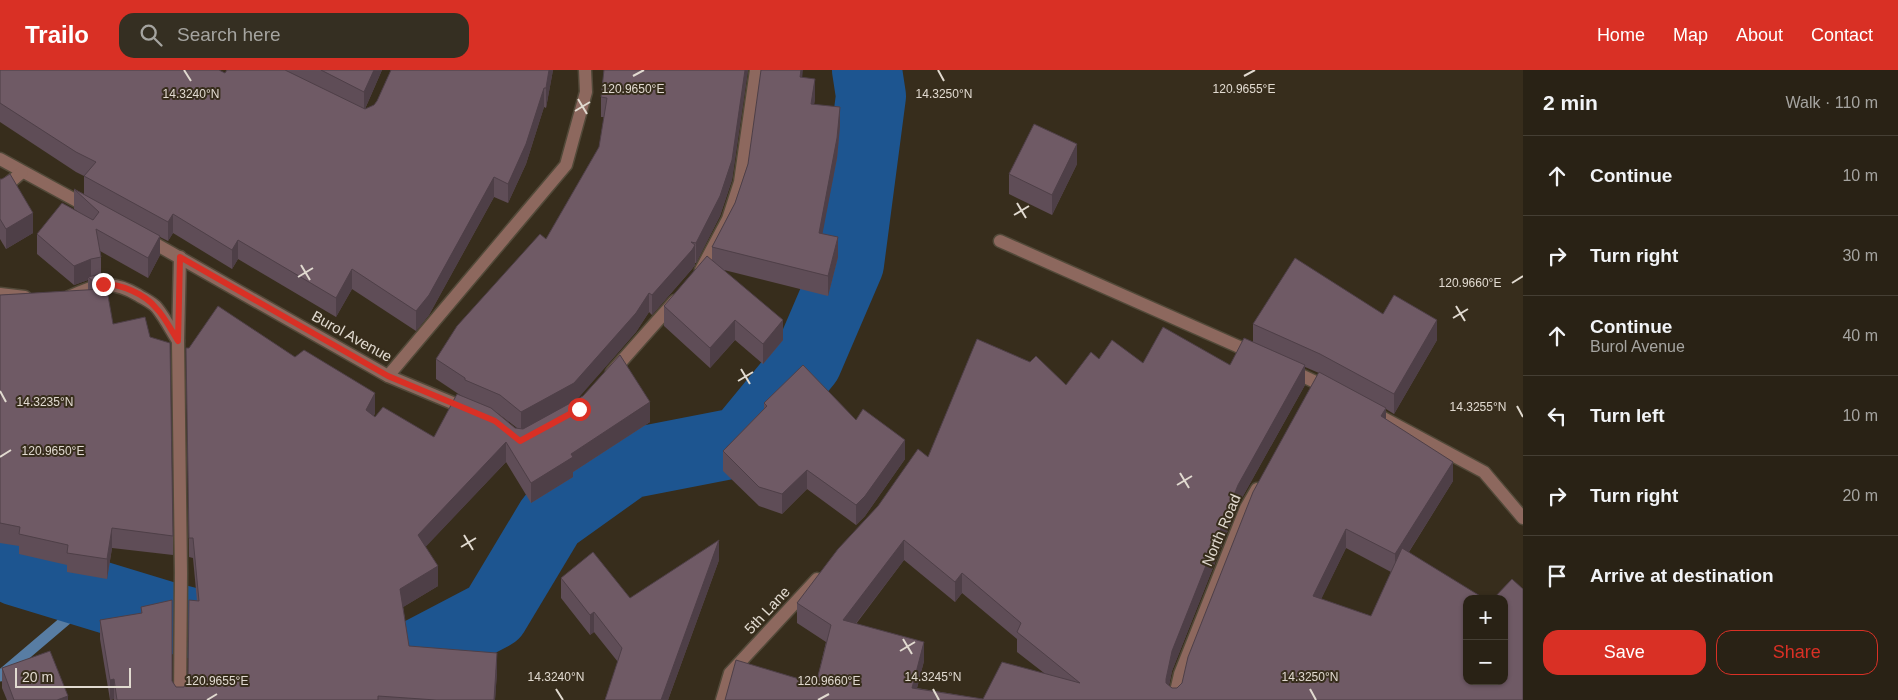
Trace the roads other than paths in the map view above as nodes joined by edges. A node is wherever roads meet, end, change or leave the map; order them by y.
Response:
1 (586, 70) edge
2 (756, 70) edge
3 (0, 159) edge
4 (22, 172) junction
5 (0, 191) edge
6 (101, 214) edge
7 (136, 233) edge
8 (1000, 241) dead end
9 (180, 257) junction
10 (693, 281) edge
11 (0, 294) edge
12 (680, 295) edge
13 (58, 301) edge
14 (36, 303) edge
15 (178, 341) junction
16 (1263, 358) edge
17 (1281, 366) edge
18 (388, 376) junction
19 (604, 380) edge
20 (1342, 395) edge
21 (1367, 409) edge
22 (477, 413) edge
23 (1264, 475) edge
24 (1523, 518) edge
25 (824, 572) edge
26 (180, 700) edge
27 (722, 700) edge
28 (1174, 700) edge

1 - 18 street, Burol Avenue
2 - 10 street
3 - 4 street
4 - 5 street
4 - 6 street
7 - 9 street, Burol Avenue
8 - 16 street
9 - 15 street
9 - 18 street, Burol Avenue
11 - 14 street
12 - 19 street
13 - 15 street
15 - 26 street
17 - 20 street
18 - 22 street
21 - 24 street
23 - 28 street, North Road
25 - 27 street, 5th Lane

